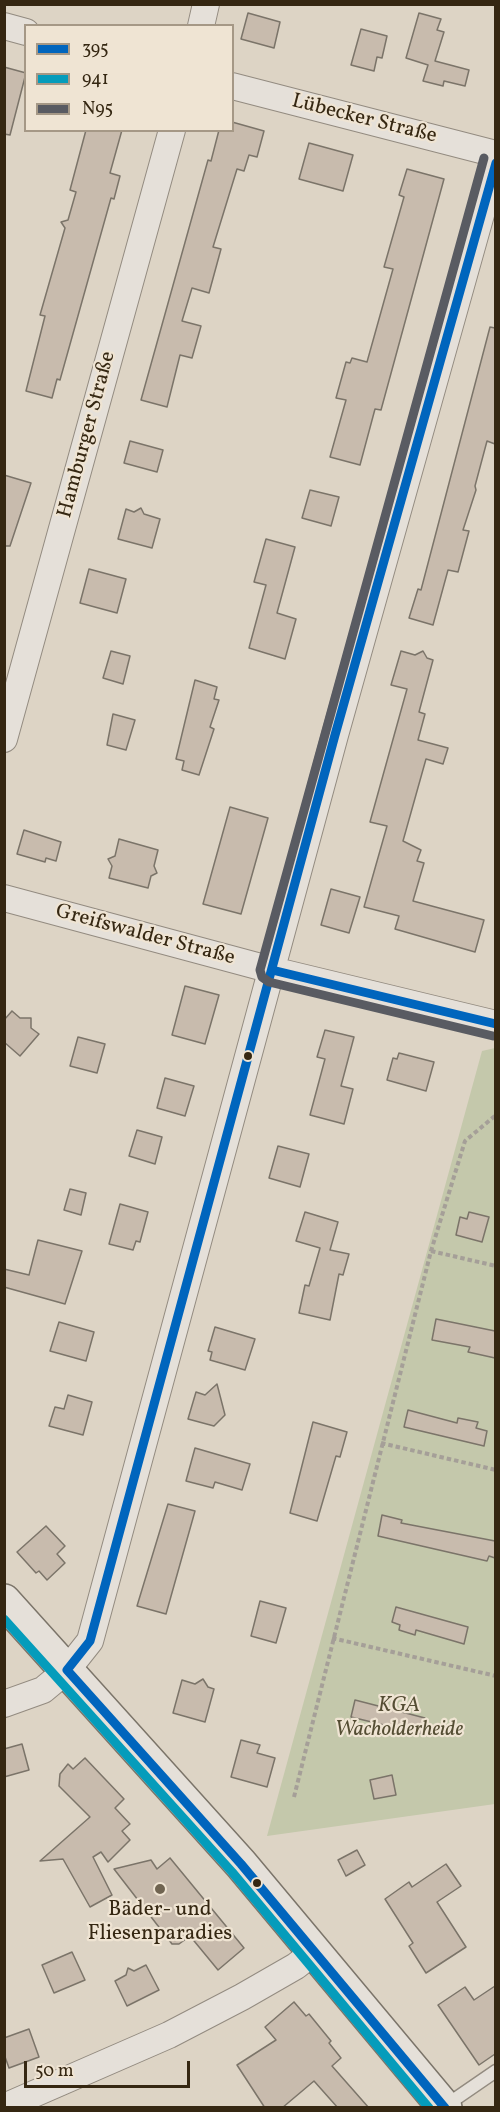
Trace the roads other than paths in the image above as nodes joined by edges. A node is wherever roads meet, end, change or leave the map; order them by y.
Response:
1 (206, 4) edge
2 (201, 24) edge
3 (4, 26) edge
4 (24, 31) edge
5 (234, 87) edge
6 (171, 132) edge
7 (495, 154) edge
8 (495, 160) edge
9 (4, 739) edge
10 (4, 898) edge
11 (272, 970) junction
12 (495, 1024) edge
13 (4, 1601) edge
14 (67, 1670) junction
15 (4, 1704) edge
16 (315, 1951) junction
17 (495, 2071) edge
18 (4, 2107) edge
19 (444, 2107) edge

1 - 2 street
3 - 4 street
5 - 7 street, Lübecker Straße
6 - 9 street, Hamburger Straße
8 - 11 street
10 - 11 street, Greifswalder Straße
11 - 12 street, Greifswalder Straße
11 - 14 street
13 - 14 main road
14 - 15 street
14 - 16 main road
16 - 18 street
16 - 19 main road
17 - 19 lane

